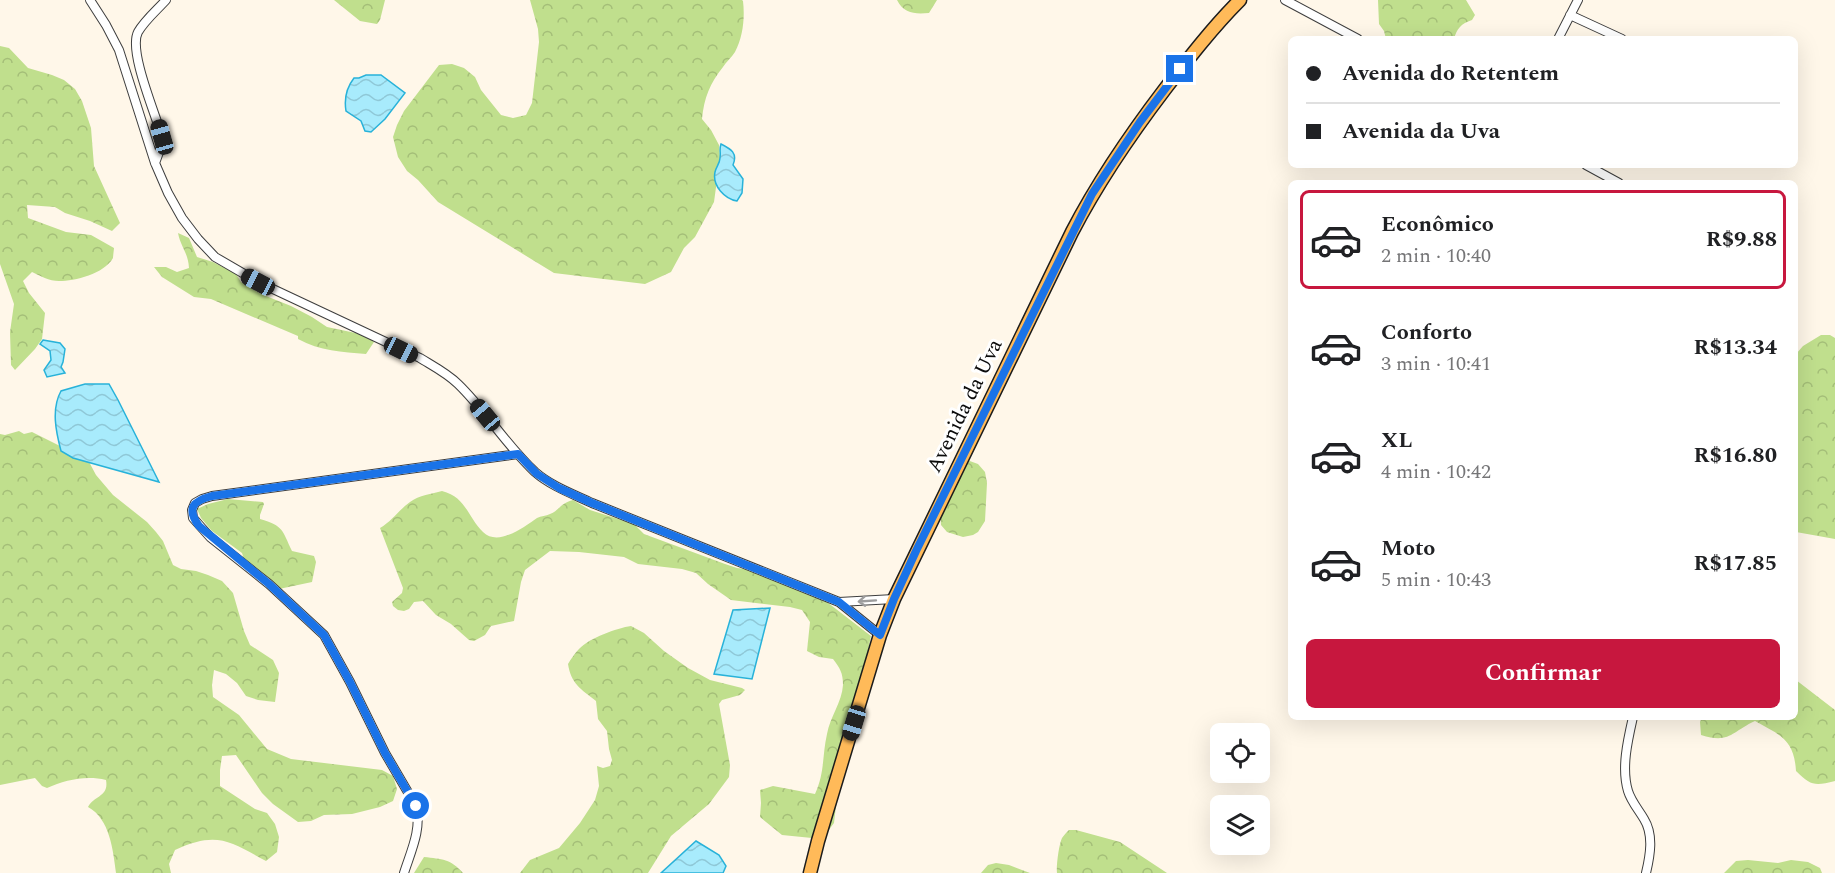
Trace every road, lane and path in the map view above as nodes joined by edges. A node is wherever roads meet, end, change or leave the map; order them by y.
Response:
1 (90, 0) edge
2 (166, 0) edge
3 (1240, 0) edge
4 (1285, 0) edge
5 (1578, 0) edge
6 (1570, 15) junction
7 (1353, 36) edge
8 (1560, 36) edge
9 (1616, 36) edge
10 (155, 163) junction
11 (1592, 168) edge
12 (1614, 180) edge
13 (518, 454) junction
14 (894, 599) junction
15 (839, 602) junction
16 (880, 635) junction
17 (1632, 720) edge
18 (404, 873) edge
19 (810, 873) edge
20 (1646, 873) edge

1 - 10 street
2 - 10 street
3 - 14 main road, Avenida da Uva
4 - 7 street
5 - 6 street
6 - 8 street
6 - 9 street
10 - 13 street
11 - 12 street
13 - 15 street
13 - 18 street
14 -> 15 street
14 - 16 main road, Avenida da Uva
15 - 16 street
16 - 19 main road, Avenida da Uva
17 - 20 street

